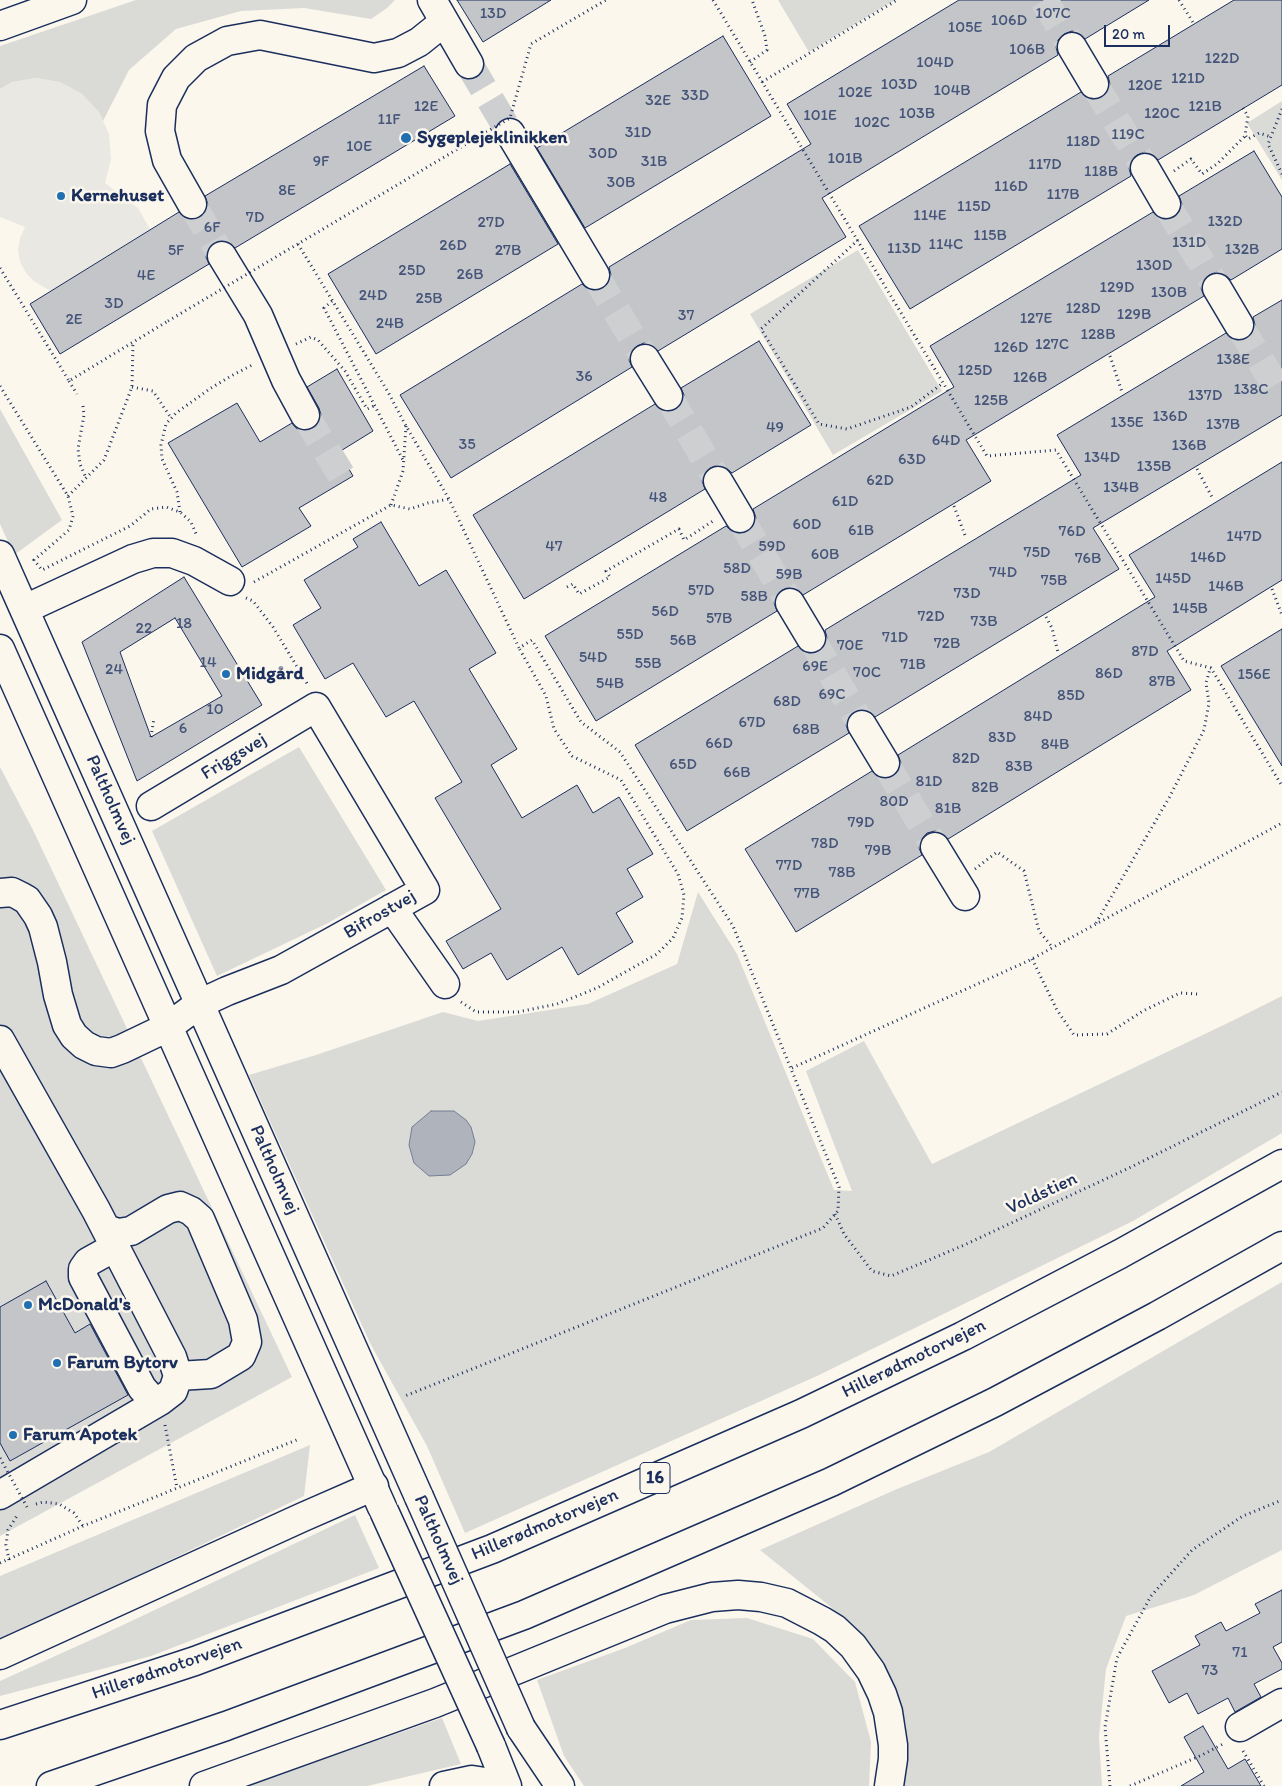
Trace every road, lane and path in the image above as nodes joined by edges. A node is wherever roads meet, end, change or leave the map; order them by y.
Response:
1 (72, 0) edge
2 (606, 0) edge
3 (713, 0) edge
4 (752, 0) edge
5 (897, 0) edge
6 (1179, 0) edge
7 (438, 11) edge
8 (1194, 24) dead end
9 (0, 26) edge
10 (1072, 47) tunnel mouth
11 (750, 62) junction
12 (469, 64) tunnel mouth
13 (762, 82) junction
14 (1094, 84) tunnel mouth
15 (1243, 108) dead end
16 (1282, 109) edge
17 (510, 133) tunnel mouth
18 (1245, 136) junction
19 (1271, 137) junction
20 (1282, 174) edge
21 (1155, 185) dead end
22 (192, 204) tunnel mouth
23 (858, 240) junction
24 (298, 244) junction
25 (222, 256) tunnel mouth
26 (0, 268) edge
27 (596, 275) tunnel mouth
28 (1217, 288) tunnel mouth
29 (332, 301) junction
30 (1239, 325) tunnel mouth
31 (133, 343) junction
32 (275, 354) junction
33 (1110, 356) dead end
34 (645, 359) tunnel mouth
35 (231, 376) dead end
36 (68, 381) junction
37 (943, 383) junction
38 (0, 386) edge
39 (132, 387) junction
40 (1122, 392) dead end
41 (76, 394) dead end
42 (668, 396) tunnel mouth
43 (83, 406) dead end
44 (374, 406) junction
45 (305, 416) tunnel mouth
46 (171, 418) junction
47 (406, 426) junction
48 (404, 462) junction
49 (1197, 469) dead end
50 (86, 478) junction
51 (718, 482) tunnel mouth
52 (68, 496) junction
53 (449, 499) junction
54 (1212, 499) dead end
55 (391, 505) junction
56 (954, 506) dead end
57 (180, 512) dead end
58 (728, 519) joint
59 (966, 538) dead end
60 (0, 555) edge
61 (34, 560) dead end
62 (230, 581) junction
63 (567, 587) dead end
64 (1272, 589) dead end
65 (790, 603) tunnel mouth
66 (24, 609) junction
67 (1282, 615) edge
68 (1046, 617) dead end
69 (811, 638) tunnel mouth
70 (519, 648) junction
71 (0, 649) edge
72 (1058, 652) dead end
73 (1211, 668) junction
74 (316, 708) junction
75 (154, 718) dead end
76 (862, 725) tunnel mouth
77 (151, 737) dead end
78 (886, 763) tunnel mouth
79 (1282, 786) edge
80 (151, 806) dead end
81 (1282, 823) edge
82 (935, 847) tunnel mouth
83 (961, 889) joint
84 (0, 893) edge
85 (392, 908) junction
86 (1095, 925) junction
87 (1053, 948) junction
88 (1032, 959) junction
89 (445, 984) joint
90 (1198, 994) dead end
91 (199, 1004) junction
92 (168, 1028) junction
93 (0, 1040) edge
94 (792, 1068) junction
95 (1282, 1092) edge
96 (1282, 1164) edge
97 (835, 1214) junction
98 (111, 1238) junction
99 (1282, 1246) edge
100 (184, 1376) junction
101 (405, 1396) dead end
102 (160, 1401) junction
103 (298, 1439) dead end
104 (0, 1458) edge
105 (408, 1472) junction
106 (176, 1488) junction
107 (0, 1495) edge
108 (379, 1498) junction
109 (1282, 1500) edge
110 (27, 1507) junction
111 (83, 1526) junction
112 (9, 1560) junction
113 (0, 1563) edge
114 (0, 1655) edge
115 (1282, 1703) edge
116 (0, 1725) edge
117 (521, 1728) junction
118 (1237, 1732) junction
119 (51, 1786) edge
120 (204, 1786) edge
121 (444, 1786) edge
122 (493, 1786) edge
123 (507, 1786) edge
124 (547, 1786) edge
125 (560, 1786) edge
126 (888, 1786) edge
127 (1110, 1786) edge
128 (1130, 1786) edge
129 (1264, 1786) edge

1 - 9 main road
2 - 24 path, bridge
3 - 11 path
4 - 11 path
5 - 13 path
6 - 8 path
7 - 12 main road
7 - 22 main road
10 - 14 main road
11 - 13 path
13 - 23 path
15 - 18 path
16 - 19 path
17 - 27 main road
18 - 19 path
18 - 21 path
19 - 20 path
23 - 37 path
23 - 37 path
24 - 29 path
24 - 31 path, bridge
25 - 32 main road
26 - 36 path
28 - 30 main road
29 - 44 path
29 - 47 path
31 - 36 path
31 - 39 path
32 - 44 path
32 - 45 main road
33 - 40 path
34 - 42 main road
35 - 46 path
36 - 41 path
37 - 73 path
38 - 52 path
39 - 46 path
39 - 50 path
43 - 50 path
44 - 48 path
46 - 57 path
47 - 48 path
47 - 53 path
48 - 55 path
49 - 54 path
50 - 52 path
51 - 58 main road
52 - 61 path
53 - 55 path
53 - 70 path
55 - 62 path
56 - 59 path
58 - 63 path
60 - 66 main road, Paltholmvej
62 - 66 main road
62 - 74 path
64 - 67 path
65 - 69 main road
66 - 91 main road, Paltholmvej
68 - 72 path
70 - 89 path
70 - 94 path
71 - 92 main road, Paltholmvej
73 - 79 path
73 - 86 path
74 - 80 main road, Friggsvej
74 - 85 main road, Bifrostvej
75 - 77 path
76 - 78 main road
81 - 86 path
82 - 83 main road
83 - 87 path
84 - 92 main road
85 - 89 main road
85 - 91 main road, Bifrostvej
86 - 87 path
87 - 88 path
88 - 90 path
88 - 94 path
91 - 92 main road
91 - 105 main road, Paltholmvej
92 - 108 main road, Paltholmvej
93 - 98 main road
94 - 97 path
95 - 97 path, Voldstien
96 - 116 main road, Hillerødmotorvejen / 16
97 - 101 path
98 - 100 main road
98 - 100 main road
98 - 102 main road
99 - 119 main road
100 - 102 main road
102 - 106 path
102 - 107 main road
103 - 106 path
104 - 110 path, bridge
105 - 108 main road
105 - 117 main road, Paltholmvej, bridge
106 - 111 path
108 - 114 main road
108 - 123 main road, Paltholmvej, bridge
109 - 127 path
110 - 111 path
110 - 112 path
111 - 112 path
112 - 113 path
115 - 118 main road
117 - 124 main road, Paltholmvej
117 - 125 main road
118 - 128 path
118 - 129 path
120 - 126 main road
121 - 122 main road

